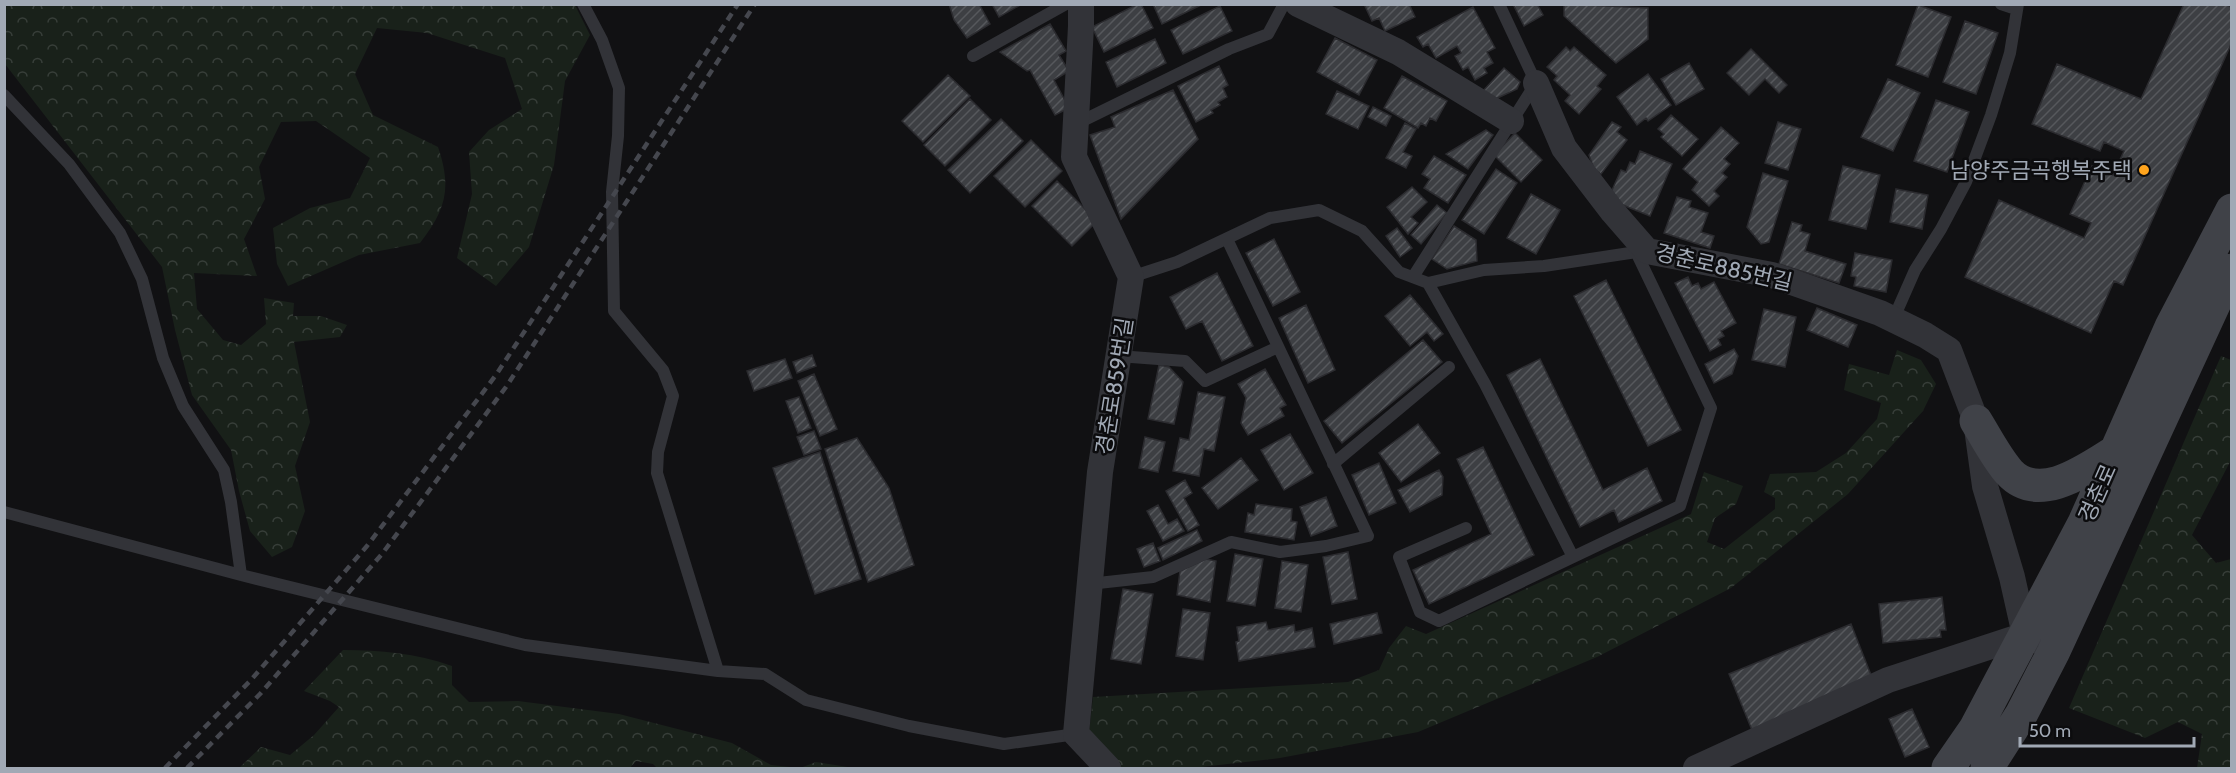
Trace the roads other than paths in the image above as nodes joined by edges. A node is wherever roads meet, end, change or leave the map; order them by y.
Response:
1 (584, 4) edge
2 (1066, 4) edge
3 (1081, 4) edge
4 (1284, 4) edge
5 (1298, 4) edge
6 (1499, 4) edge
7 (2001, 4) edge
8 (2017, 7) edge
9 (973, 56) dead end
10 (1536, 83) junction
11 (4, 95) edge
12 (1511, 122) junction
13 (1076, 124) junction
14 (2232, 210) edge
15 (1227, 238) junction
16 (1641, 251) junction
17 (2232, 270) edge
18 (1131, 277) junction
19 (1413, 277) junction
20 (1428, 283) junction
21 (1893, 320) junction
22 (1278, 347) junction
23 (1119, 356) junction
24 (1449, 367) dead end
25 (1976, 421) junction
26 (2116, 451) junction
27 (1333, 464) junction
28 (4, 512) edge
29 (1466, 528) dead end
30 (1573, 557) junction
31 (241, 575) junction
32 (1089, 584) junction
33 (2025, 635) junction
34 (2053, 653) junction
35 (718, 671) junction
36 (1076, 734) junction
37 (1108, 768) edge
38 (1696, 768) edge
39 (1948, 768) edge
40 (1987, 768) edge

1 - 35 lane
2 - 9 lane
3 - 13 street
4 - 13 lane
5 - 12 street
6 - 10 lane
7 - 8 lane
8 - 21 lane
10 - 12 lane
10 - 16 street, 경춘로885번길
11 - 31 lane
12 - 19 lane
13 - 18 street
14 - 26 street, 경춘로
15 - 18 lane
15 - 19 lane
15 - 22 lane
16 - 20 lane
16 - 21 street, 경춘로885번길
16 - 30 lane
17 - 34 street, 경춘로
18 - 23 street, 경춘로859번길
19 - 20 lane
20 - 30 lane
21 - 25 street, 경춘로885번길
22 - 23 lane
22 - 27 lane
23 - 32 street, 경춘로859번길
24 - 27 lane
25 - 26 street
25 - 33 street, 경춘로885번길
26 - 33 street, 경춘로
27 - 32 lane
28 - 31 lane
29 - 30 lane
31 - 35 lane
32 - 36 street, 경춘로859번길
33 - 34 street
33 - 38 street
33 - 39 street, 경춘로
34 - 40 street, 경춘로
35 - 36 lane
36 - 37 street

